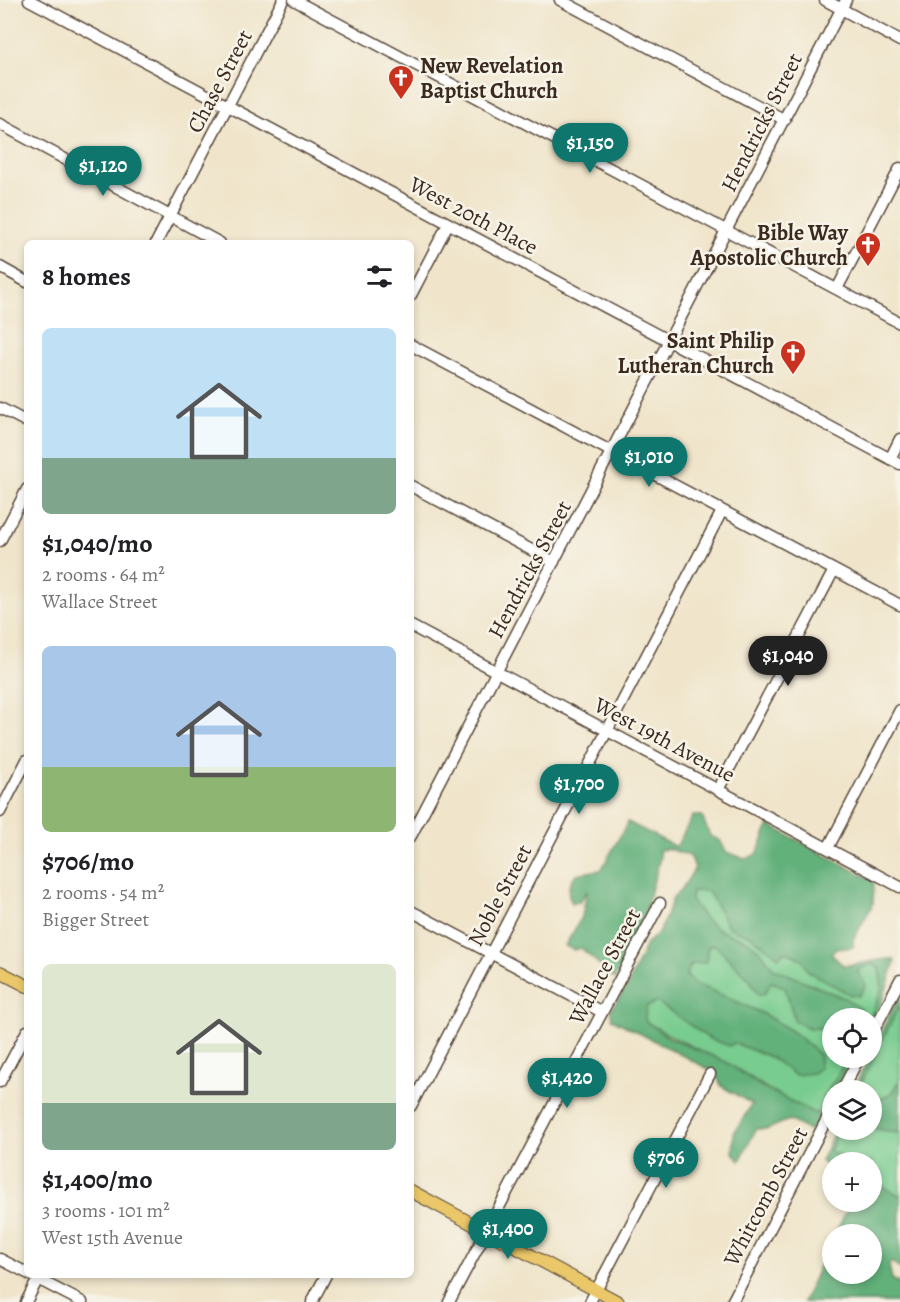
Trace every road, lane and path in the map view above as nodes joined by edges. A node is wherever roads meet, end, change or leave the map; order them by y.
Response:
1 (29, 0) edge
2 (283, 0) edge
3 (294, 0) edge
4 (560, 0) edge
5 (825, 0) edge
6 (844, 5) edge
7 (900, 41) edge
8 (227, 106) junction
9 (784, 120) junction
10 (0, 124) edge
11 (900, 168) edge
12 (170, 216) junction
13 (448, 224) junction
14 (727, 231) junction
15 (158, 240) edge
16 (214, 240) edge
17 (0, 267) edge
18 (24, 280) edge
19 (414, 289) edge
20 (837, 289) junction
21 (900, 323) edge
22 (669, 341) junction
23 (414, 347) edge
24 (0, 408) edge
25 (24, 420) edge
26 (900, 440) edge
27 (612, 452) junction
28 (895, 462) edge
29 (414, 488) edge
30 (24, 495) edge
31 (722, 511) junction
32 (0, 541) edge
33 (554, 562) junction
34 (834, 570) junction
35 (900, 605) edge
36 (414, 629) edge
37 (497, 672) junction
38 (900, 710) edge
39 (607, 731) junction
40 (24, 766) edge
41 (718, 790) junction
42 (0, 812) edge
43 (414, 830) edge
44 (828, 848) junction
45 (900, 887) edge
46 (660, 903) dead end
47 (414, 913) edge
48 (491, 953) junction
49 (0, 972) edge
50 (900, 980) edge
51 (24, 984) edge
52 (602, 1012) junction
53 (882, 1015) edge
54 (24, 1037) edge
55 (710, 1074) dead end
56 (0, 1082) edge
57 (414, 1100) edge
58 (822, 1128) edge
59 (414, 1193) edge
60 (486, 1232) junction
61 (0, 1259) edge
62 (24, 1271) edge
63 (33, 1278) edge
64 (38, 1278) edge
65 (324, 1278) edge
66 (597, 1290) junction
67 (26, 1302) edge
68 (82, 1302) edge
69 (312, 1302) edge
70 (449, 1302) edge
71 (591, 1302) edge
72 (618, 1302) edge
73 (732, 1302) edge

1 - 8 street, West 20th Place
2 - 8 street, Chase Street
3 - 14 street
4 - 9 street
5 - 6 street
6 - 7 street
6 - 9 street, Hendricks Street
8 - 12 street, Chase Street
8 - 13 street, West 20th Place
9 - 14 street, Hendricks Street
10 - 12 street
11 - 20 street
12 - 15 street, Chase Street
12 - 16 street
13 - 19 street
13 - 22 street, West 20th Place
14 - 20 street
14 - 22 street, Hendricks Street
17 - 18 street
20 - 21 street
22 - 27 street, Hendricks Street
22 - 28 street, West 20th Place
23 - 27 street
24 - 25 street
26 - 28 street
27 - 31 street
27 - 33 street, Hendricks Street
29 - 33 street
30 - 32 street
31 - 34 street
31 - 39 street, Noble Street
33 - 37 street, Hendricks Street
34 - 35 street
34 - 41 street
36 - 37 street, West 19th Avenue
37 - 39 street, West 19th Avenue
37 - 43 street, Hendricks Street
38 - 44 street
39 - 41 street, West 19th Avenue
39 - 48 street, Noble Street
40 - 42 street
41 - 44 street, West 19th Avenue
44 - 45 street, West 19th Avenue
46 - 52 street, Wallace Street
47 - 48 street
48 - 52 street
48 - 57 street, Noble Street
49 - 51 main road
50 - 53 street
52 - 60 street, Wallace Street
54 - 56 street
55 - 66 street
58 - 73 street, Whitcomb Street
59 - 60 main road
60 - 66 main road
60 - 70 street, Wallace Street
61 - 62 street
63 - 67 street
64 - 68 street
65 - 69 street
66 - 71 street
66 - 72 main road

